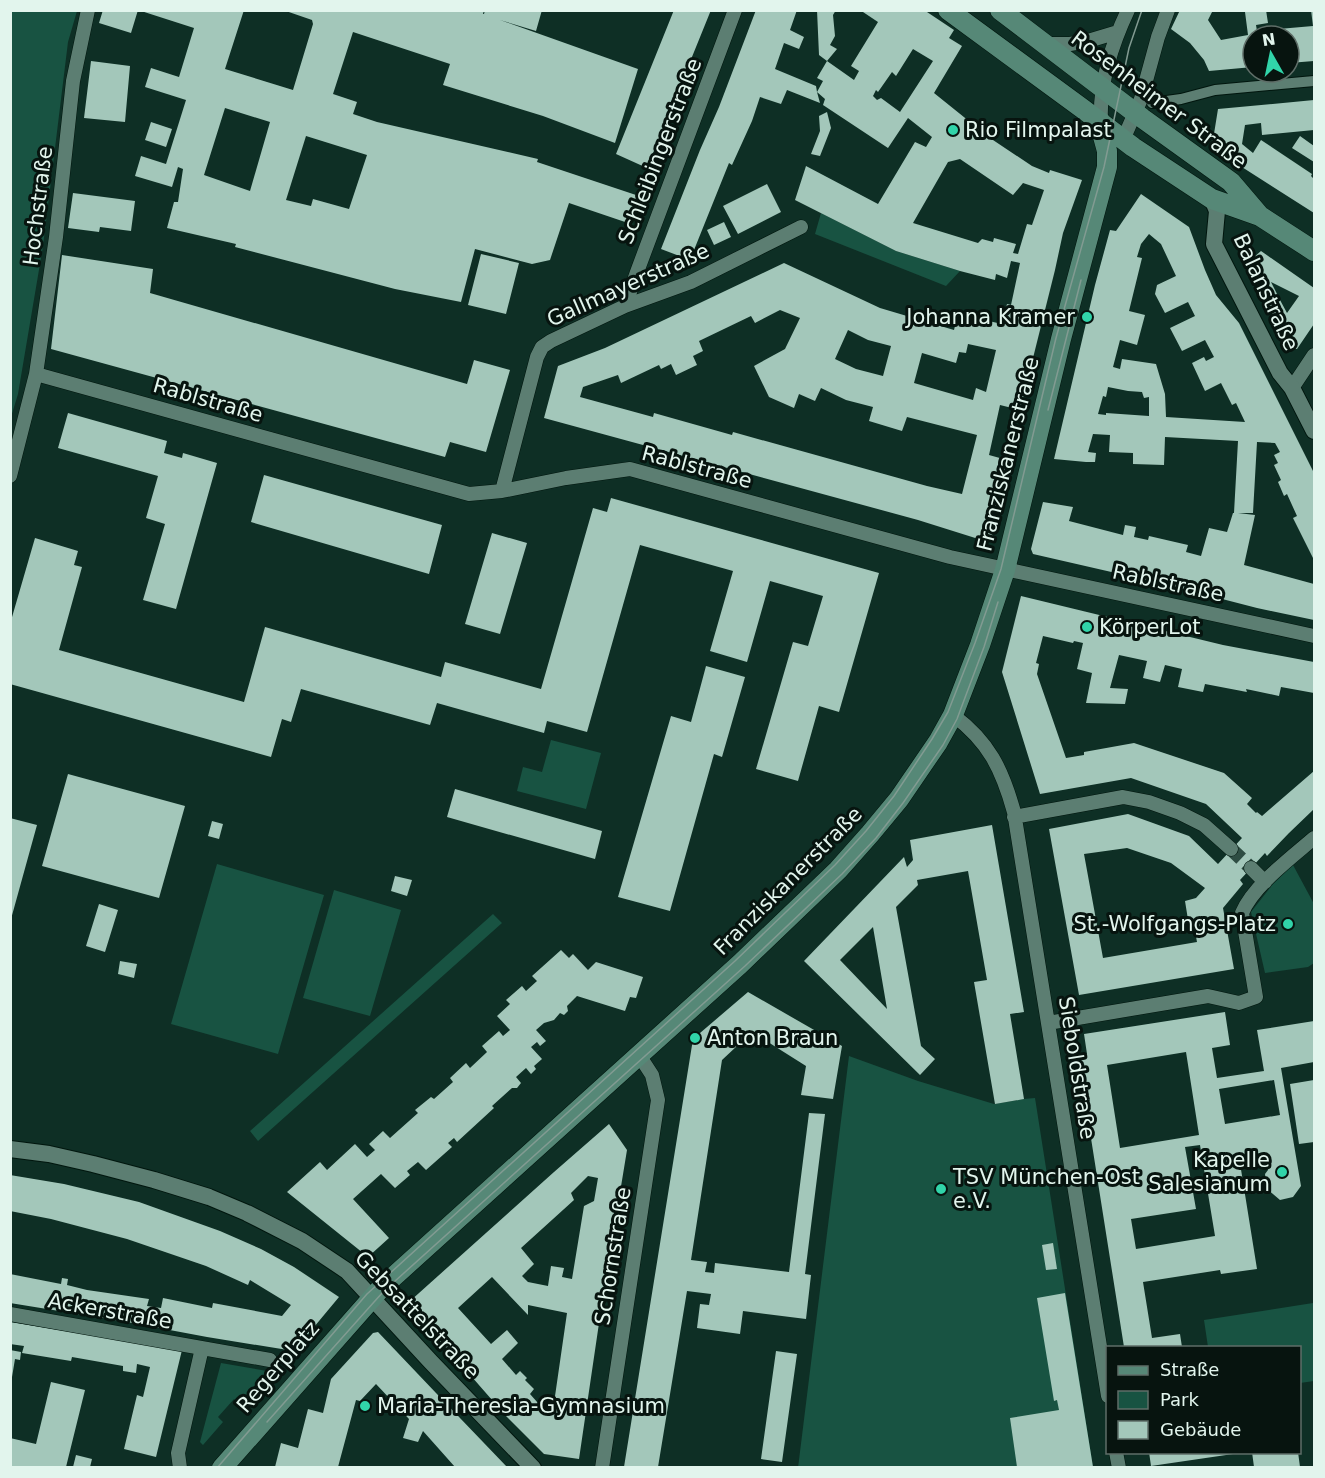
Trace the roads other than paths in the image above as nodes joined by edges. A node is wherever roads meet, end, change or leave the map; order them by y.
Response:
1 (88, 10) edge
2 (735, 10) edge
3 (948, 10) edge
4 (1000, 10) edge
5 (1128, 10) edge
6 (1168, 10) edge
7 (1118, 32) junction
8 (1045, 44) junction
9 (1314, 81) edge
10 (1103, 88) junction
11 (1143, 108) junction
12 (1101, 122) junction
13 (1123, 140) junction
14 (1107, 166) junction
15 (1212, 199) junction
16 (1260, 216) junction
17 (801, 227) dead end
18 (1314, 251) edge
19 (625, 306) junction
20 (1314, 355) edge
21 (36, 374) junction
22 (1292, 388) junction
23 (1314, 431) edge
24 (10, 476) edge
25 (502, 491) junction
26 (1005, 570) junction
27 (1314, 636) edge
28 (953, 715) junction
29 (1014, 817) junction
30 (1314, 838) edge
31 (1231, 849) tunnel mouth
32 (1251, 868) tunnel mouth
33 (1264, 882) junction
34 (1048, 1023) junction
35 (639, 1055) junction
36 (10, 1149) edge
37 (370, 1298) junction
38 (10, 1314) edge
39 (201, 1348) junction
40 (270, 1360) dead end
41 (1106, 1390) edge
42 (180, 1467) edge
43 (222, 1467) edge
44 (533, 1467) edge
45 (602, 1467) edge

1 - 21 street, Hochstraße
2 - 19 street, Schleibingerstraße
3 - 12 main road
4 - 8 main road, Rosenheimer Straße
5 - 7 street
6 - 11 street
7 - 8 street
7 - 10 street
8 - 10 main road, Rosenheimer Straße
9 - 11 street
10 - 11 main road, Rosenheimer Straße
10 - 12 street
11 - 13 street
11 - 16 main road, Rosenheimer Straße
12 - 13 main road
12 - 14 main road, Franziskanerstraße
13 - 14 main road, Franziskanerstraße
13 - 15 main road
14 - 26 main road, Franziskanerstraße
15 - 16 main road
15 - 22 street, Balanstraße
16 - 18 main road, Rosenheimer Straße
17 - 19 street, Gallmayerstraße
19 - 25 street, Gallmayerstraße
20 - 22 street
21 - 24 street, Hochstraße
21 - 25 street, Rablstraße
22 - 23 street, Balanstraße
25 - 26 street, Rablstraße
26 - 27 street, Rablstraße
26 - 28 main road, Franziskanerstraße
28 - 29 street, Sieboldstraße
28 - 35 main road, Franziskanerstraße
29 - 31 street
29 - 34 street, Sieboldstraße
30 - 33 street
32 - 33 street
33 - 34 street
34 - 41 street, Sieboldstraße
35 - 37 main road, Franziskanerstraße
35 - 45 street, Schornstraße
36 - 37 street, Gebsattelstraße
37 - 43 main road, Regerplatz
37 - 44 street, Gebsattelstraße
38 - 39 street, Ackerstraße
39 - 40 street, Regerplatz
39 - 42 street

